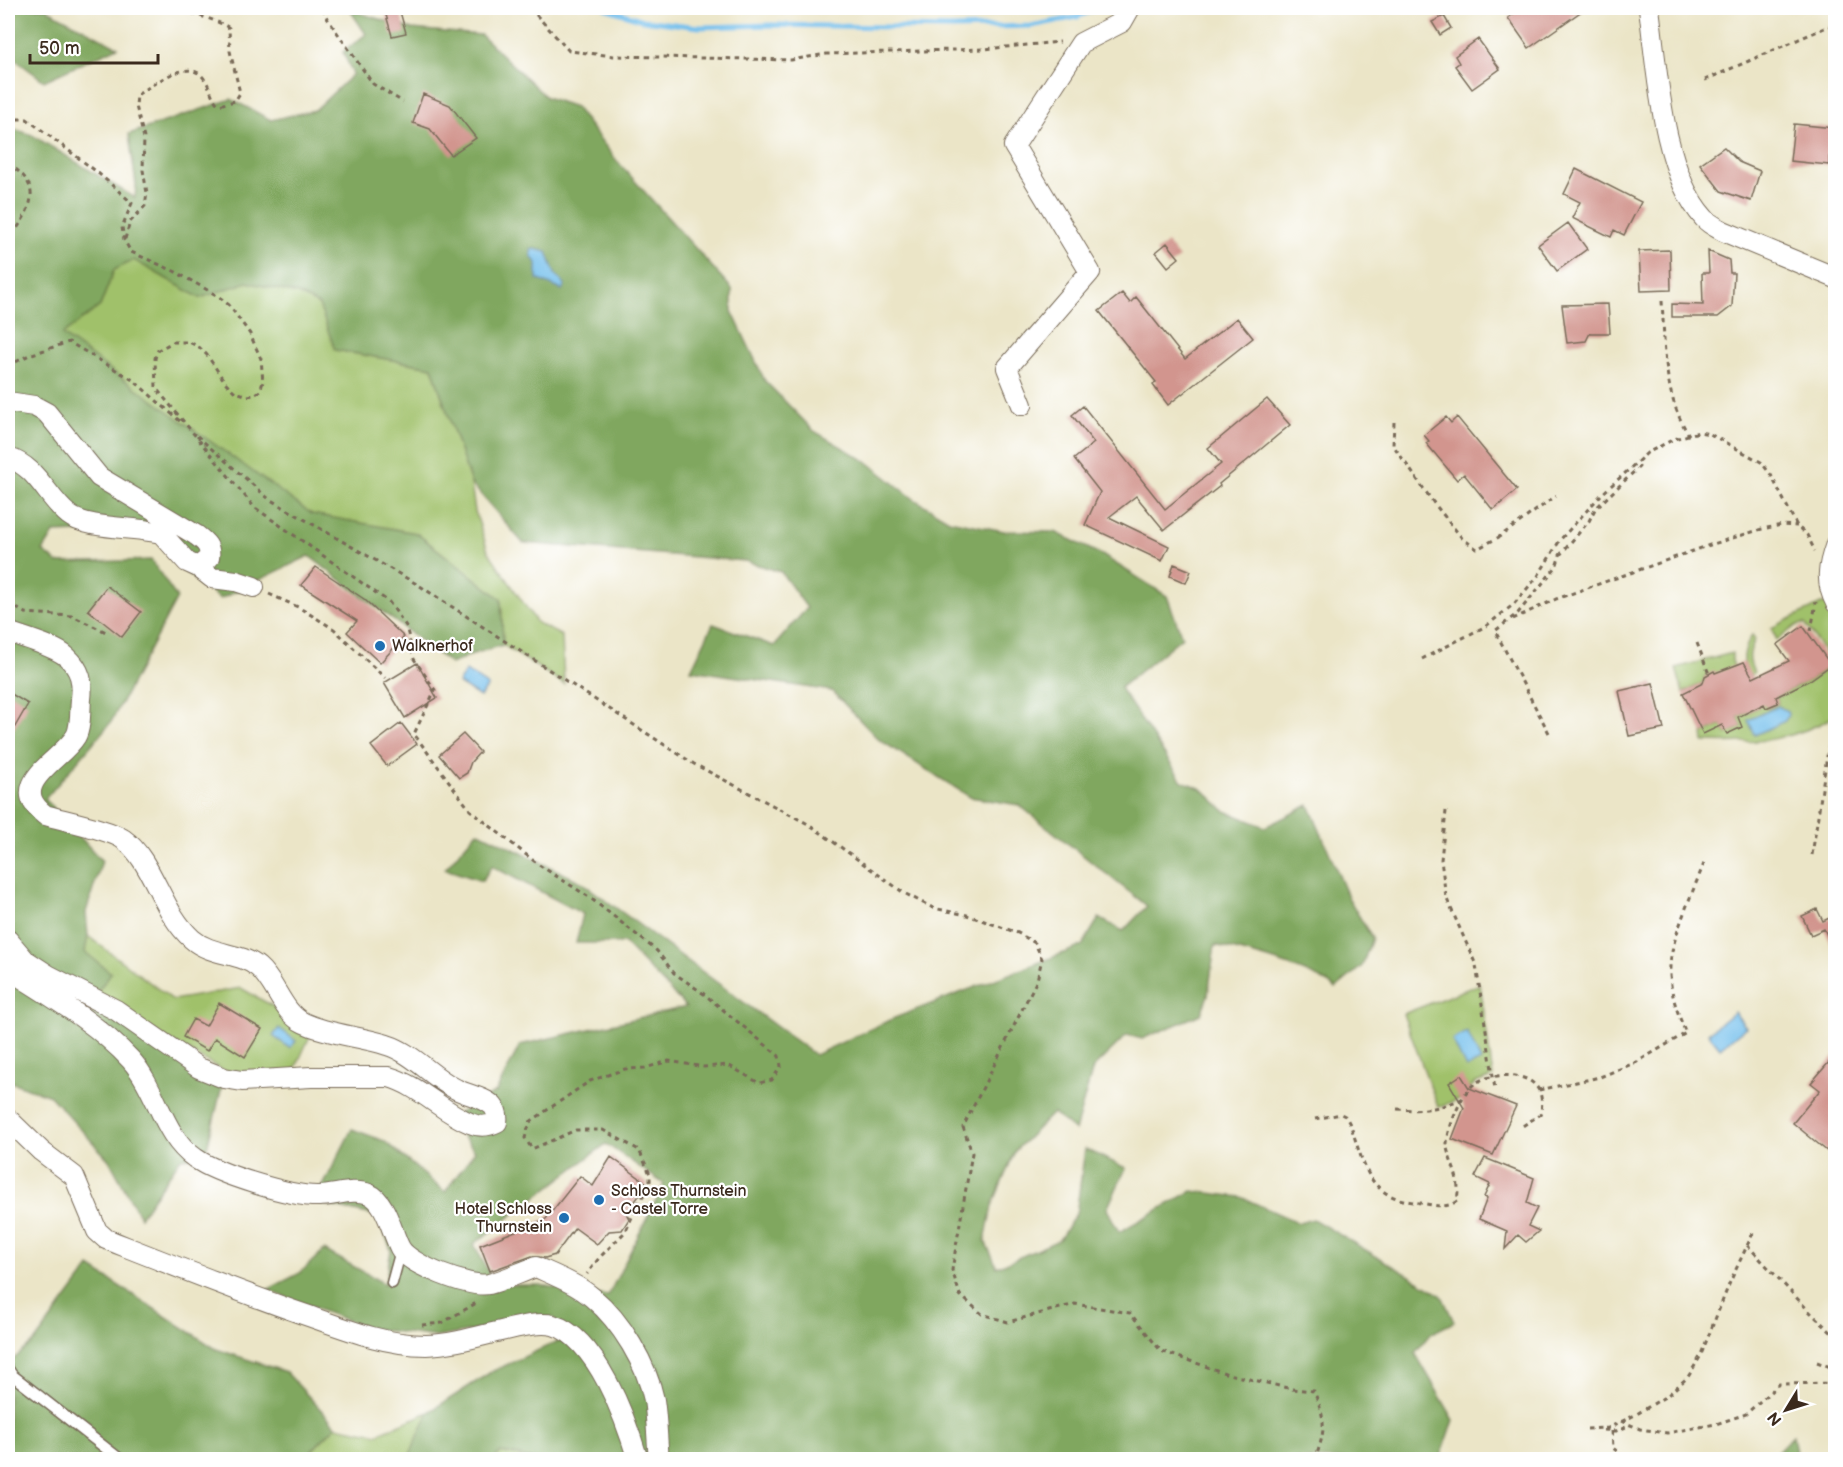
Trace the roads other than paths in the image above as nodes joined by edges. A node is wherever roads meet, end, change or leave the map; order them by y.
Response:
1 (1130, 8) edge
2 (1649, 8) edge
3 (1836, 278) edge
4 (8, 402) edge
5 (1022, 405) dead end
6 (8, 458) edge
7 (1836, 544) edge
8 (198, 567) junction
9 (254, 587) road end
10 (1826, 601) edge
11 (8, 632) edge
12 (8, 940) edge
13 (8, 969) edge
14 (8, 1119) edge
15 (401, 1250) junction
16 (392, 1283) dead end
17 (8, 1369) edge
18 (121, 1460) edge
19 (638, 1460) edge
20 (659, 1460) edge

1 - 5 street
2 - 3 street
4 - 8 street
6 - 8 street
7 - 10 street
8 - 9 street
11 - 12 street
13 - 15 street
14 - 19 street
15 - 16 lane
15 - 20 street
17 - 18 lane

